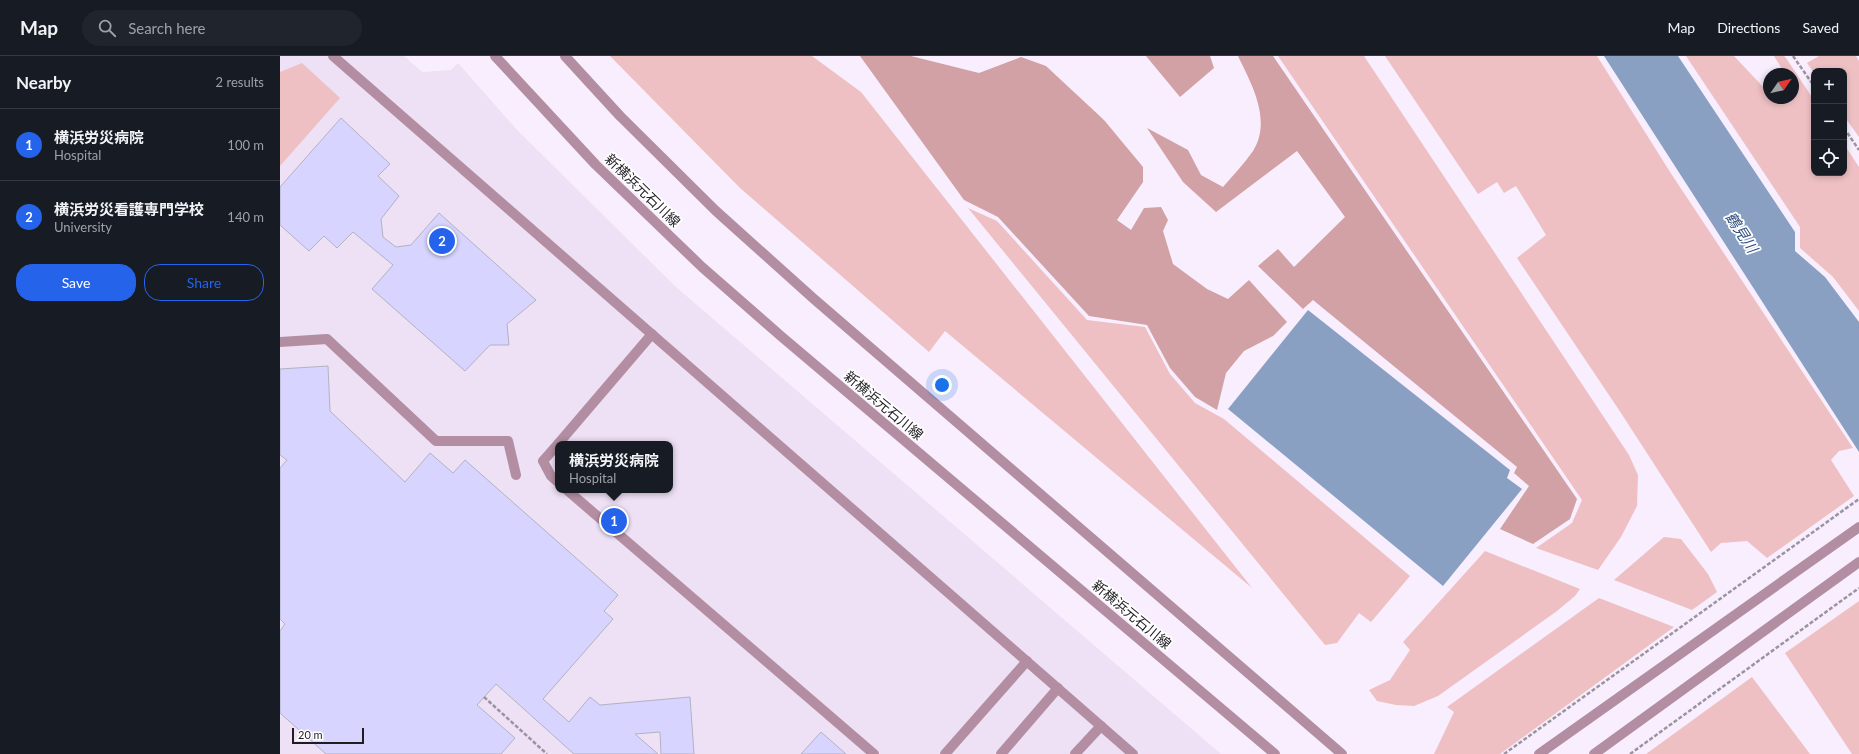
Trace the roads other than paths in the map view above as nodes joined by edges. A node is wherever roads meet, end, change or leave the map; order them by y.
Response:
1 (333, 56) edge
2 (495, 56) edge
3 (565, 56) edge
4 (652, 334) junction
5 (280, 342) edge
6 (561, 441) edge
7 (555, 448) edge
8 (516, 475) dead end
9 (555, 479) edge
10 (570, 493) edge
11 (1859, 527) edge
12 (1859, 562) edge
13 (1027, 661) junction
14 (1058, 688) junction
15 (1101, 726) junction
16 (874, 754) edge
17 (945, 754) edge
18 (1002, 754) edge
19 (1075, 754) edge
20 (1134, 754) edge
21 (1275, 754) edge
22 (1342, 754) edge
23 (1539, 754) edge
24 (1594, 754) edge

1 - 4 street
2 - 21 street, 新横浜元石川線
3 - 22 street
4 - 6 street
4 - 13 street
5 - 8 street
7 - 9 street
10 - 16 street
11 - 23 street
12 - 24 street
13 - 14 street
13 - 17 street
14 - 15 street
14 - 18 street
15 - 19 street
15 - 20 street

